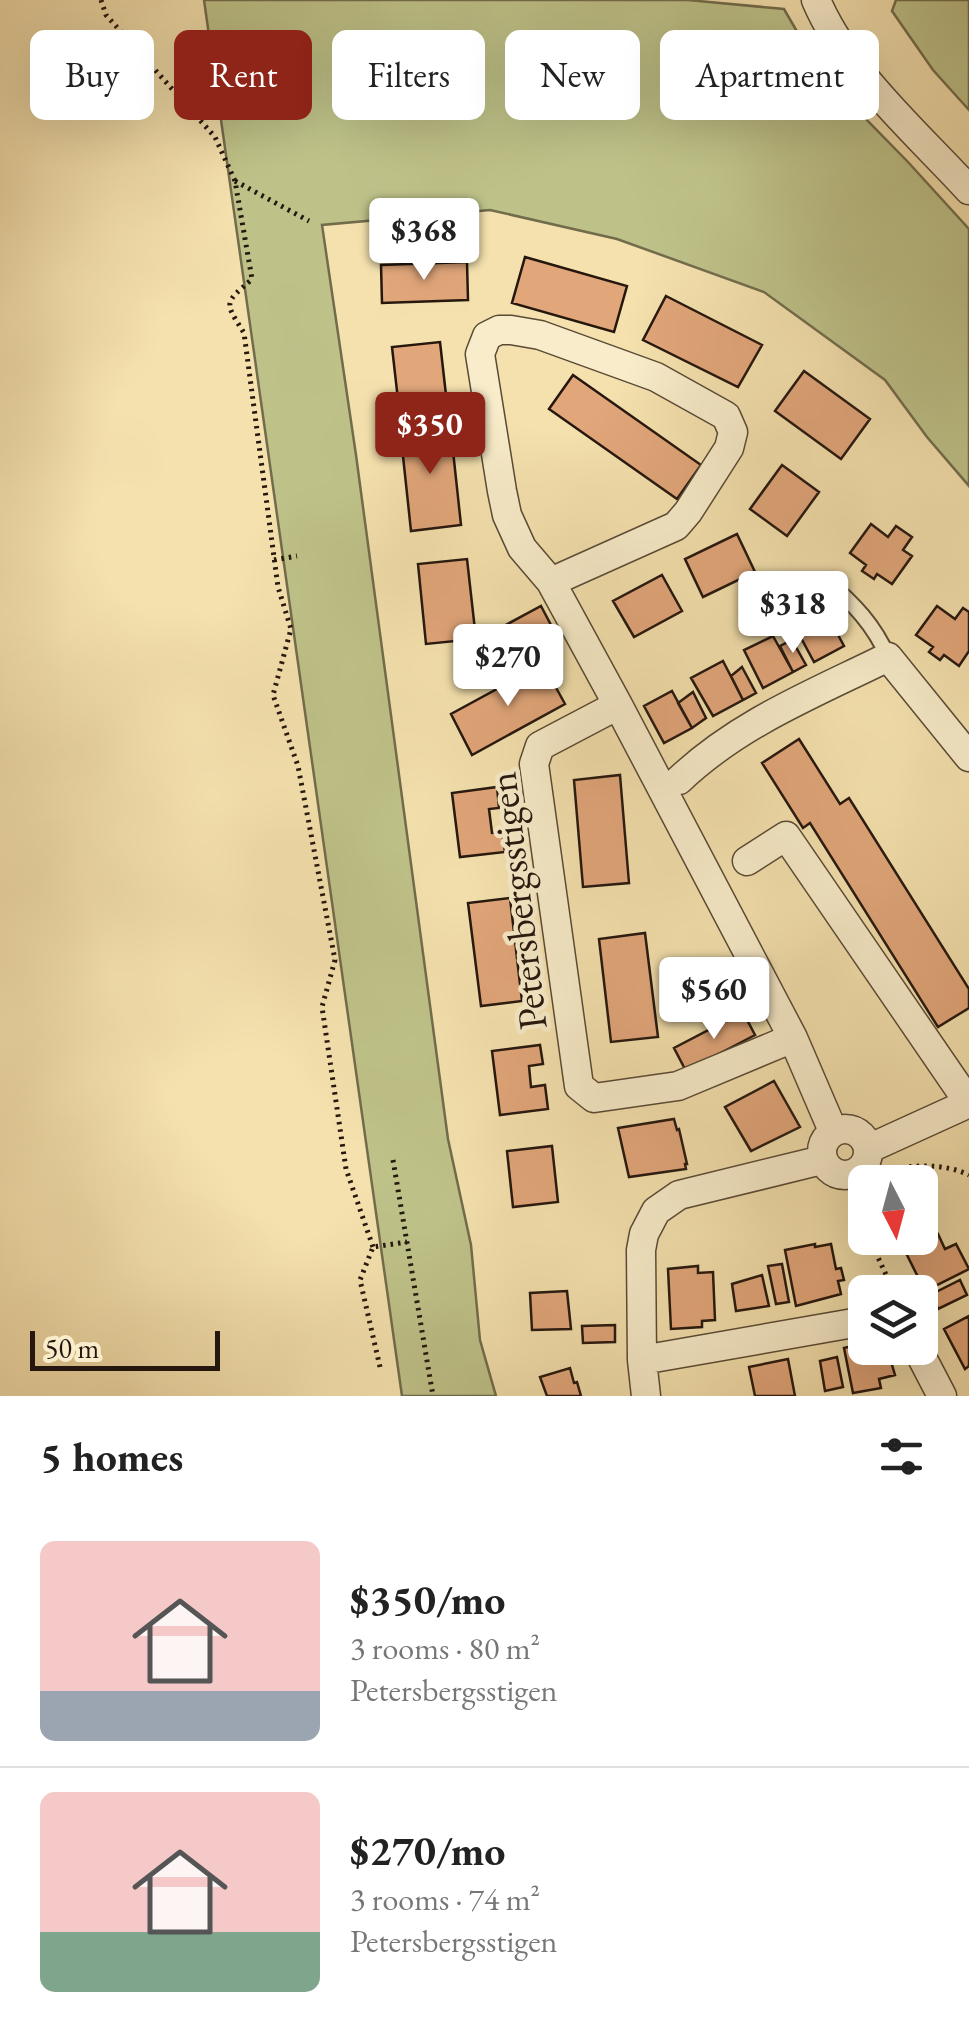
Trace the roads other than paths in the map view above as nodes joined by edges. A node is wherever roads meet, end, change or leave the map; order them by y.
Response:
1 (816, 0) edge
2 (969, 190) edge
3 (552, 582) junction
4 (828, 582) dead end
5 (888, 657) junction
6 (618, 705) junction
7 (969, 757) edge
8 (679, 780) dead end
9 (747, 862) dead end
10 (793, 1038) junction
11 (969, 1103) edge
12 (833, 1131) junction
13 (868, 1149) junction
14 (822, 1160) junction
15 (848, 1324) edge
16 (642, 1360) junction
17 (926, 1365) edge
18 (646, 1396) edge
19 (942, 1396) edge

1 - 2 street
3 - 3 street
3 - 6 street
4 - 5 lane
5 - 7 street
5 - 8 street
6 - 10 street
6 - 10 street, Petersbergsstigen
9 - 11 street
10 - 12 street
11 - 13 street
12 - 13 street
12 - 14 street
13 - 14 street
14 - 16 street
15 - 16 street
16 - 18 street
17 - 19 street

